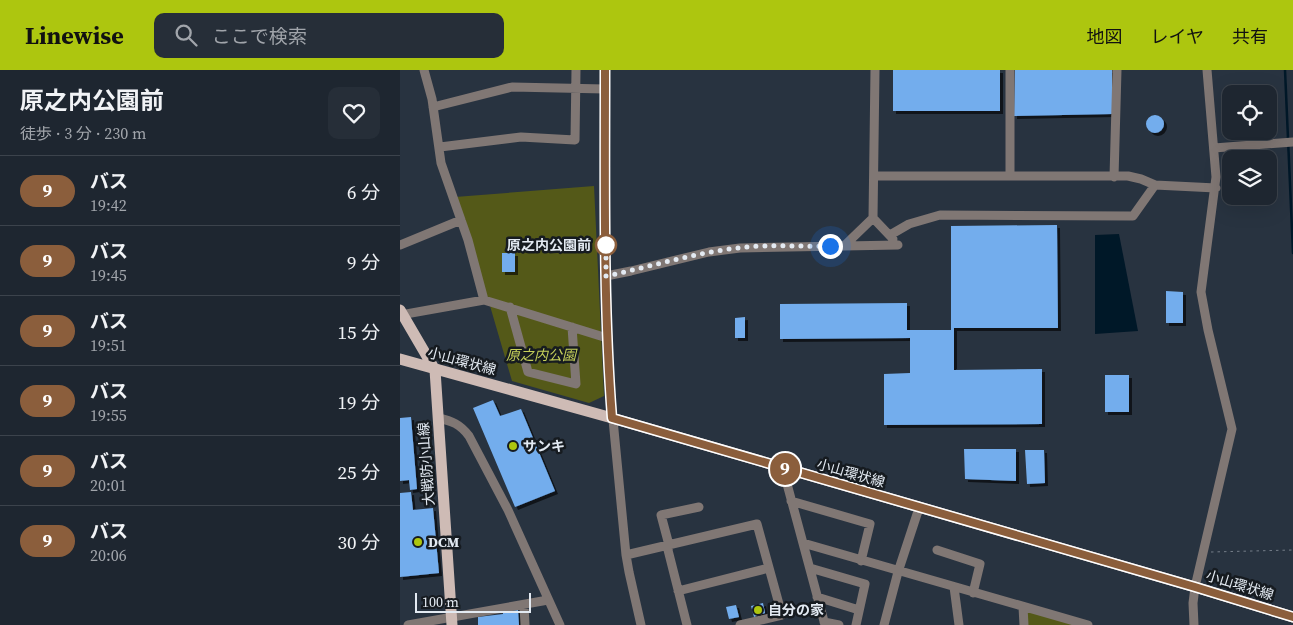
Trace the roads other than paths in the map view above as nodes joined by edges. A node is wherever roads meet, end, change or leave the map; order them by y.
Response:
1 (424, 70) edge
2 (576, 70) edge
3 (604, 70) edge
4 (874, 70) edge
5 (1010, 70) edge
6 (1117, 70) edge
7 (1206, 70) edge
8 (576, 88) junction
9 (605, 89) junction
10 (433, 106) junction
11 (1293, 142) edge
12 (440, 147) junction
13 (1214, 148) junction
14 (875, 176) junction
15 (1010, 176) junction
16 (1114, 176) junction
17 (1155, 185) junction
18 (1216, 188) junction
19 (873, 218) junction
20 (460, 220) junction
21 (890, 235) junction
22 (400, 246) edge
23 (844, 246) junction
24 (606, 276) junction
25 (484, 300) junction
26 (510, 308) junction
27 (401, 313) edge
28 (572, 327) junction
29 (607, 338) junction
30 (400, 360) edge
31 (435, 370) junction
32 (438, 418) junction
33 (612, 418) junction
34 (783, 469) junction
35 (792, 501) junction
36 (699, 507) dead end
37 (919, 508) junction
38 (803, 544) junction
39 (669, 545) junction
40 (937, 550) dead end
41 (626, 555) junction
42 (861, 561) junction
43 (769, 568) junction
44 (810, 568) junction
45 (898, 572) junction
46 (954, 587) junction
47 (1195, 587) junction
48 (678, 591) junction
49 (973, 593) junction
50 (817, 598) junction
51 (548, 600) junction
52 (524, 605) junction
53 (1022, 607) junction
54 (859, 610) junction
55 (1293, 617) edge
56 (452, 621) edge
57 (824, 624) edge
58 (408, 625) edge
59 (525, 625) edge
60 (560, 625) edge
61 (641, 625) edge
62 (687, 625) edge
63 (740, 625) edge
64 (839, 625) edge
65 (856, 625) edge
66 (884, 625) edge
67 (959, 625) edge
68 (1024, 625) edge
69 (1087, 625) edge
70 (1194, 625) edge

1 - 10 street
2 - 8 street
3 - 9 street
4 - 14 street
5 - 15 street
6 - 16 street
7 - 13 street
8 - 9 street
8 - 10 street
8 - 12 street
9 - 24 street
10 - 12 street
11 - 13 street
12 - 20 street
13 - 18 street
14 - 15 street
14 - 19 street
15 - 16 street
16 - 17 street
17 - 18 street
17 - 21 street
18 - 47 street
19 - 21 street
19 - 23 street
20 - 22 street
20 - 25 street
21 - 23 street
23 - 24 street
24 - 29 street
25 - 26 street
25 - 27 street
26 - 28 street
26 - 28 street
27 - 31 main road, 大戦防小山線
28 - 29 street
29 - 33 street
30 - 31 main road, 小山環状線
31 - 32 main road, 大戦防小山線
31 - 33 main road, 小山環状線
32 - 51 street
32 - 56 main road, 大戦防小山線
33 - 34 main road, 小山環状線
33 - 41 street
34 - 35 street
34 - 37 main road, 小山環状線
35 - 38 street
35 - 42 street
36 - 39 street
37 - 45 street
37 - 47 main road, 小山環状線
38 - 42 street
38 - 44 street
39 - 41 street
39 - 43 street
39 - 48 street
40 - 49 street
41 - 61 street
42 - 45 street
43 - 48 street
43 - 63 street
44 - 50 street
44 - 54 street
45 - 46 street
45 - 66 street
46 - 49 street
46 - 67 street
47 - 55 main road, 小山環状線
47 - 70 street
48 - 62 street
49 - 53 street
50 - 54 street
50 - 57 street
51 - 52 street
51 - 60 street
52 - 56 street
52 - 59 street
53 - 68 street
53 - 69 street
54 - 65 street
56 - 58 street
57 - 64 street

